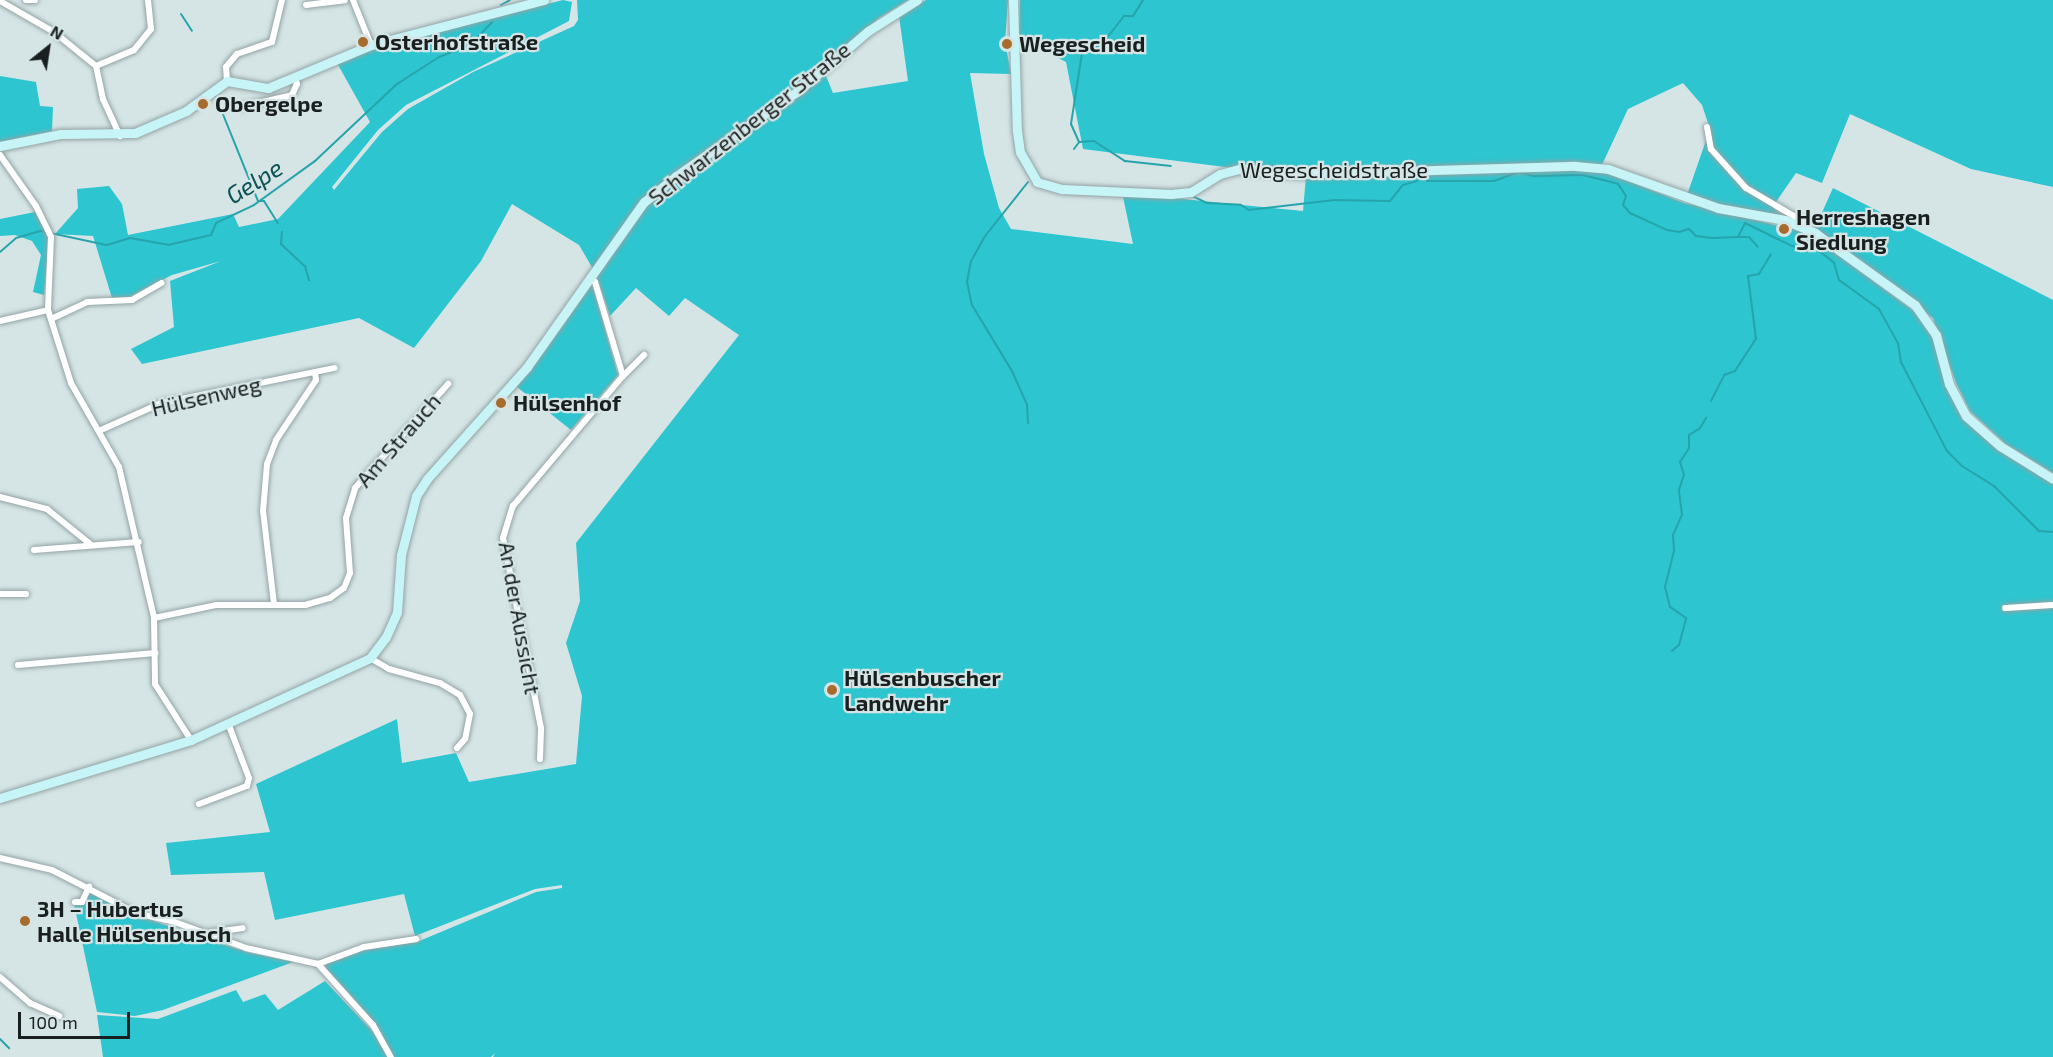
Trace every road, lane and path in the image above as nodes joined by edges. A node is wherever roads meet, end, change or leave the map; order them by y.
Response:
1 (26, 0) edge
2 (35, 0) edge
3 (148, 0) edge
4 (282, 0) edge
5 (345, 0) edge
6 (353, 0) edge
7 (544, 0) edge
8 (917, 0) edge
9 (1014, 0) edge
10 (0, 1) edge
11 (306, 5) dead end
12 (371, 45) junction
13 (96, 66) junction
14 (295, 77) junction
15 (227, 81) junction
16 (242, 107) dead end
17 (1707, 127) dead end
18 (120, 136) junction
19 (0, 146) edge
20 (0, 155) edge
21 (1807, 229) junction
22 (590, 277) junction
23 (161, 283) dead end
24 (48, 310) junction
25 (51, 319) junction
26 (0, 321) edge
27 (644, 354) dead end
28 (334, 368) dead end
29 (315, 372) junction
30 (623, 376) junction
31 (448, 384) dead end
32 (100, 430) junction
33 (2053, 479) edge
34 (0, 497) edge
35 (139, 542) junction
36 (90, 544) junction
37 (34, 550) dead end
38 (0, 594) edge
39 (26, 594) dead end
40 (274, 604) junction
41 (2053, 604) edge
42 (2006, 608) dead end
43 (154, 618) junction
44 (155, 653) junction
45 (370, 658) junction
46 (18, 665) dead end
47 (228, 723) junction
48 (191, 740) junction
49 (458, 748) dead end
50 (540, 759) dead end
51 (0, 798) edge
52 (199, 804) dead end
53 (0, 858) edge
54 (89, 887) junction
55 (75, 902) dead end
56 (243, 928) dead end
57 (208, 933) junction
58 (416, 939) dead end
59 (318, 964) junction
60 (0, 977) edge
61 (59, 1016) dead end
62 (391, 1057) edge

1 - 2 street
3 - 13 street
4 - 15 street
5 - 11 street
6 - 12 street
7 - 12 main road
8 - 22 main road, Schwarzenberger Straße
9 - 21 main road, Wegescheidstraße
10 - 13 street
12 - 14 main road
13 - 18 street
14 - 15 main road
14 - 16 street
15 - 18 main road
17 - 21 street
18 - 19 main road
20 - 24 street
21 - 33 main road
22 - 30 street
22 - 45 main road, Schwarzenberger Straße
23 - 25 street
24 - 25 street
24 - 26 street
25 - 32 street
27 - 30 street, An der Aussicht
28 - 29 street, Hülsenweg
29 - 32 street, Hülsenweg
29 - 40 street, Hülsenweg
30 - 50 street, An der Aussicht
31 - 40 street, Am Strauch
32 - 35 street
34 - 36 street
35 - 36 street
35 - 43 street
36 - 37 street
38 - 39 street
40 - 43 street, Am Strauch
41 - 42 street
43 - 44 street
44 - 46 street
44 - 48 street
45 - 47 main road, Schwarzenberger Straße
45 - 49 street
47 - 48 main road, Schwarzenberger Straße
47 - 52 street
48 - 51 main road, Schwarzenberger Straße
53 - 54 street
54 - 55 street
54 - 57 street
56 - 57 street
57 - 59 street
58 - 59 street
59 - 62 street
60 - 61 street

